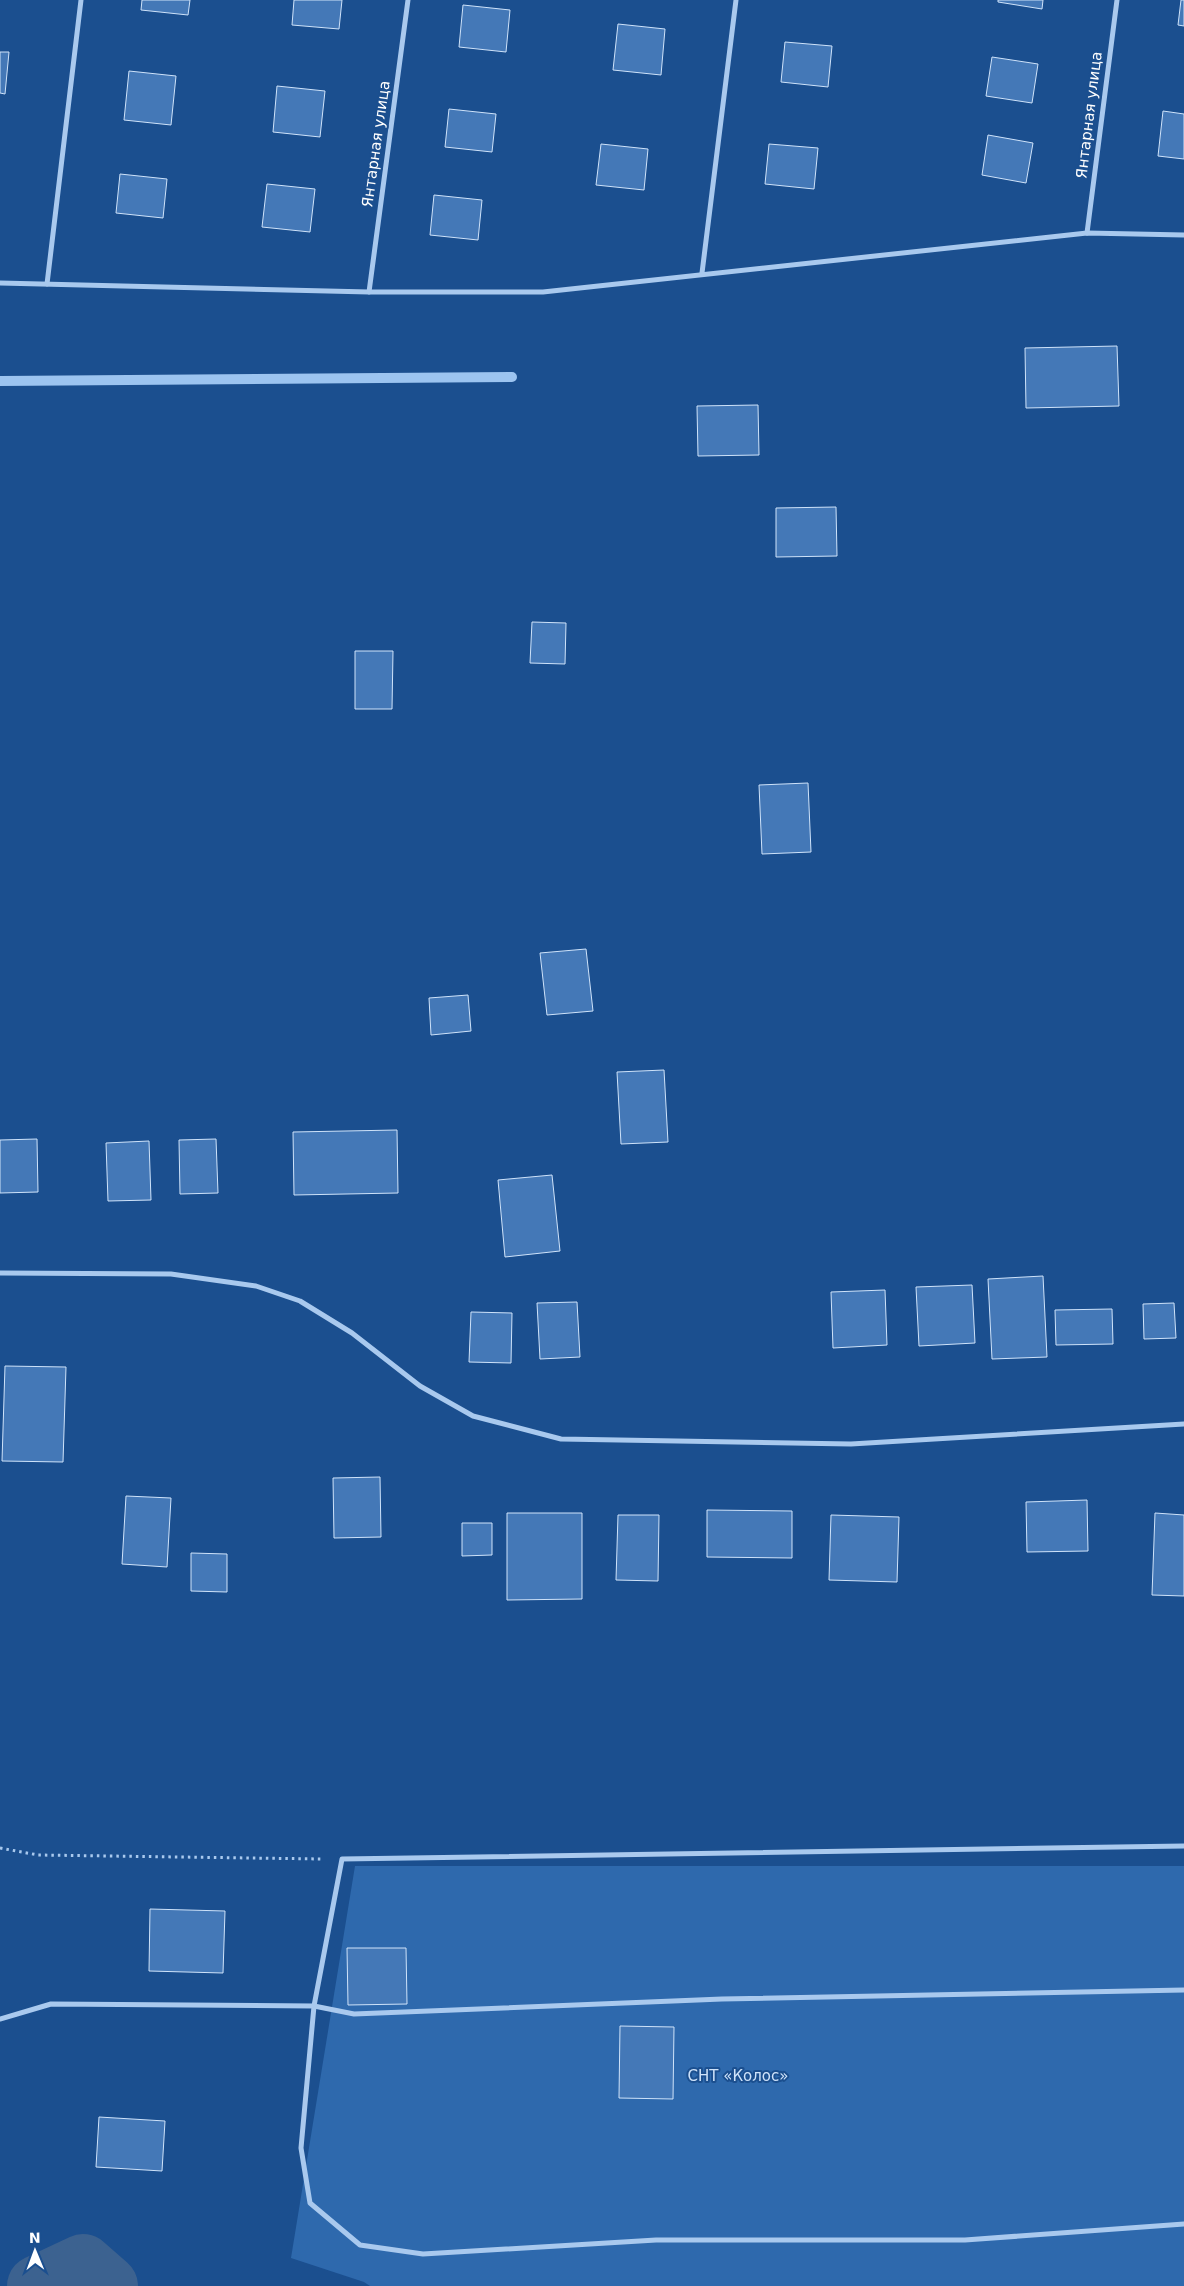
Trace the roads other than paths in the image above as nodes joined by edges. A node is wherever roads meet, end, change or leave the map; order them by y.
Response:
1 (81, 0) edge
2 (408, 0) edge
3 (736, 0) edge
4 (1117, 0) edge
5 (1087, 233) junction
6 (1184, 234) edge
7 (702, 273) junction
8 (0, 283) edge
9 (48, 284) junction
10 (369, 292) junction
11 (0, 1273) edge
12 (1184, 1424) edge
13 (1184, 1846) edge
14 (1184, 1990) edge
15 (314, 2006) junction
16 (0, 2019) edge
17 (1184, 2224) edge

1 - 9 street
2 - 10 street, Янтарная улица
3 - 7 street
4 - 5 street, Янтарная улица
5 - 6 street
5 - 7 street
7 - 10 street
8 - 9 street
9 - 10 street
11 - 12 street
13 - 15 street
14 - 15 street
15 - 16 street
15 - 17 street

